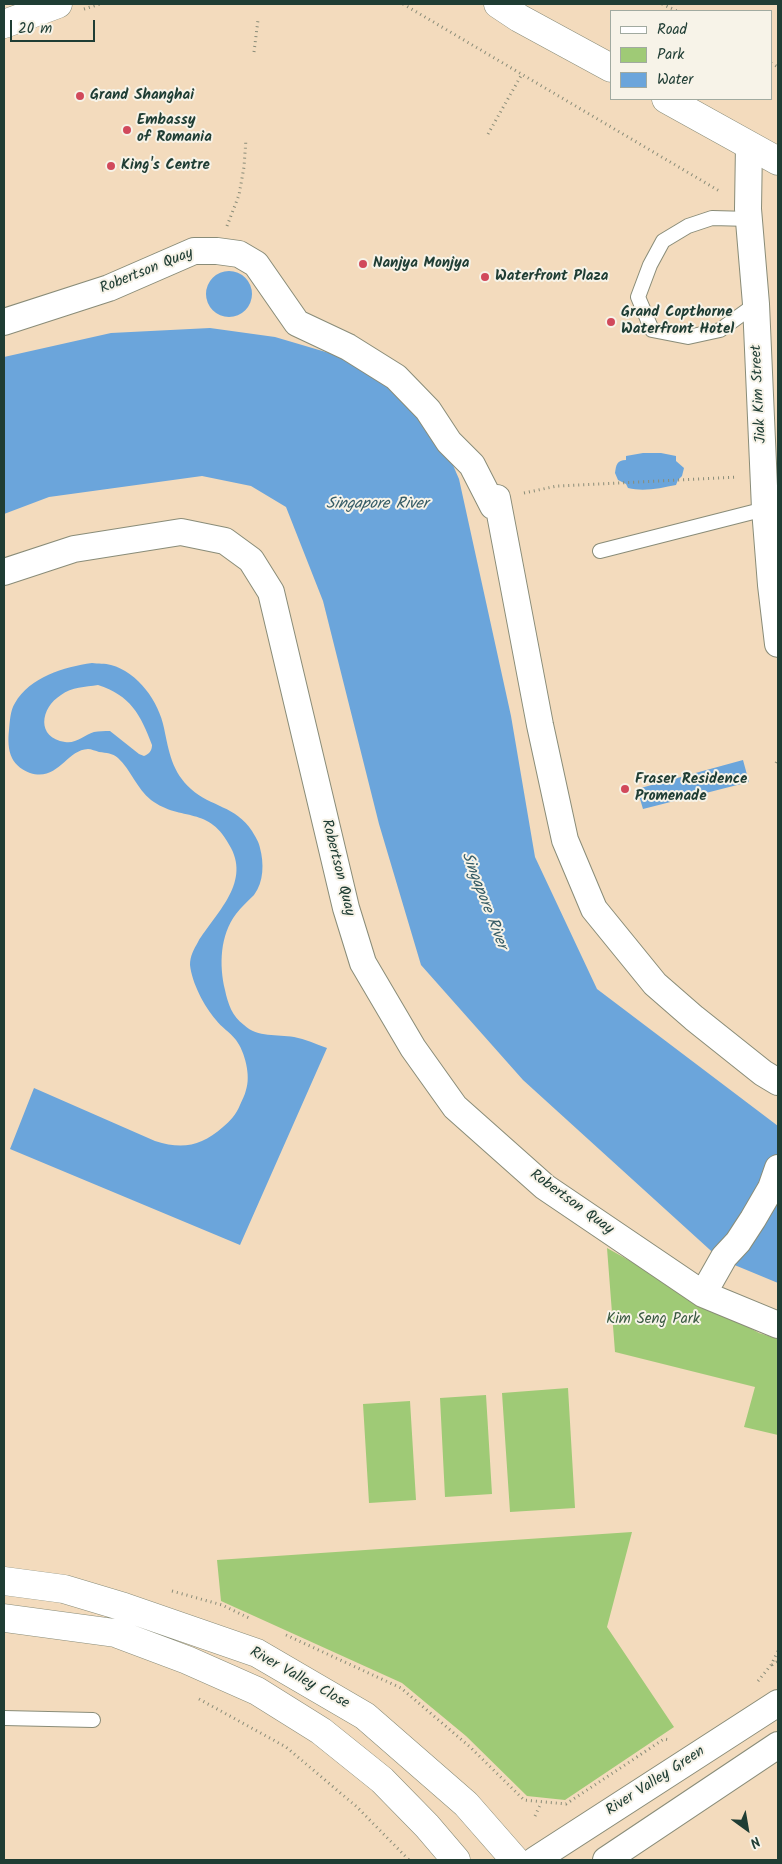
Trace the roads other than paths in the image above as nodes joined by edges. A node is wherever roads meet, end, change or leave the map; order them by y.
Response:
1 (58, 4) edge
2 (498, 4) edge
3 (4, 24) edge
4 (610, 67) edge
5 (668, 100) edge
6 (749, 145) junction
7 (778, 161) edge
8 (749, 214) junction
9 (756, 304) junction
10 (4, 322) edge
11 (765, 509) junction
12 (600, 551) dead end
13 (4, 572) edge
14 (778, 644) edge
15 (778, 1082) edge
16 (778, 1168) edge
17 (709, 1284) junction
18 (778, 1324) edge
19 (4, 1581) edge
20 (4, 1618) edge
21 (778, 1703) edge
22 (4, 1718) edge
23 (93, 1720) dead end
24 (778, 1745) edge
25 (456, 1860) edge
26 (515, 1860) edge
27 (535, 1860) edge
28 (606, 1860) edge

1 - 3 street
2 - 4 street
5 - 6 street
6 - 7 street
6 - 8 street, Jiak Kim Street
8 - 9 street, Jiak Kim Street
8 - 9 lane
9 - 11 street, Jiak Kim Street
10 - 15 street, Robertson Quay
11 - 12 lane
11 - 14 street, Jiak Kim Street
13 - 17 street, Robertson Quay
16 - 17 street
17 - 18 street
19 - 26 street, River Valley Close
20 - 25 street, River Valley Close
21 - 27 street, River Valley Green
22 - 23 lane
24 - 28 street

